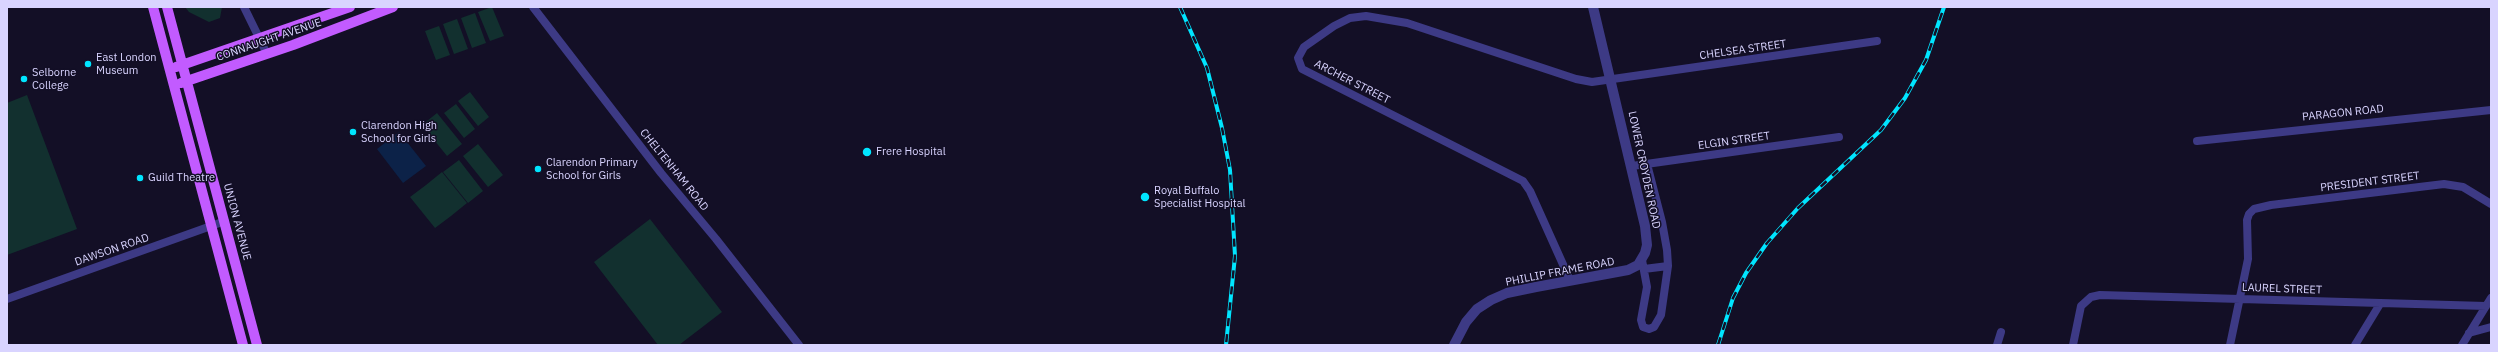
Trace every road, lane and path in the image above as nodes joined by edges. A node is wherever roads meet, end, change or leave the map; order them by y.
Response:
1 (153, 7) edge
2 (167, 7) edge
3 (244, 7) edge
4 (350, 7) edge
5 (393, 7) edge
6 (533, 7) edge
7 (1593, 7) edge
8 (260, 39) junction
9 (1877, 41) dead end
10 (267, 54) junction
11 (182, 65) junction
12 (169, 68) junction
13 (1612, 80) junction
14 (187, 81) junction
15 (174, 85) junction
16 (2491, 110) edge
17 (1838, 137) dead end
18 (2197, 141) dead end
19 (1647, 164) junction
20 (1632, 166) junction
21 (2491, 204) edge
22 (225, 221) junction
23 (212, 226) junction
24 (1643, 264) junction
25 (1668, 266) junction
26 (1570, 280) junction
27 (2240, 298) junction
28 (2491, 298) edge
29 (7, 299) edge
30 (2380, 304) junction
31 (2486, 306) junction
32 (2491, 327) edge
33 (2001, 332) dead end
34 (2469, 333) junction
35 (243, 345) edge
36 (257, 345) edge
37 (799, 345) edge
38 (1454, 345) edge
39 (1997, 345) edge
40 (2072, 345) edge
41 (2230, 345) edge
42 (2355, 345) edge
43 (2462, 345) edge

1 - 12 main road
2 - 11 main road, UNION AVENUE
3 - 8 street
4 - 8 main road, CONNAUGHT AVENUE
5 - 10 main road, CONNAUGHT AVENUE
6 - 37 street, CHELTENHAM ROAD
7 - 13 street, LOWER CROYDEN ROAD
8 - 10 street
8 - 11 main road, CONNAUGHT AVENUE
9 - 13 street, CHELSEA STREET
10 - 14 main road, CONNAUGHT AVENUE
11 - 12 main road, CONNAUGHT AVENUE
11 - 14 main road, UNION AVENUE
12 - 15 main road
13 - 20 street, LOWER CROYDEN ROAD
13 - 26 street, ARCHER STREET
14 - 15 main road, CONNAUGHT AVENUE
14 - 22 main road, UNION AVENUE
15 - 23 main road
16 - 18 street, PARAGON ROAD
17 - 19 street, ELGIN STREET
19 - 20 street, ELGIN STREET
19 - 25 street, LOWER CROYDEN ROAD
20 - 24 street, LOWER CROYDEN ROAD
21 - 27 street, PRESIDENT STREET
22 - 23 street, DAWSON ROAD
22 - 36 main road, UNION AVENUE
23 - 29 street, DAWSON ROAD
23 - 35 main road
24 - 25 street
24 - 25 street, LOWER CROYDEN ROAD
24 - 26 street, PHILLIP FRAME ROAD
26 - 38 street, PHILLIP FRAME ROAD
27 - 30 street, LAUREL STREET
27 - 40 street, LAUREL STREET
27 - 41 street
28 - 31 street
30 - 31 street, LAUREL STREET
30 - 42 street
31 - 34 street
32 - 34 street
33 - 39 street
34 - 43 street

